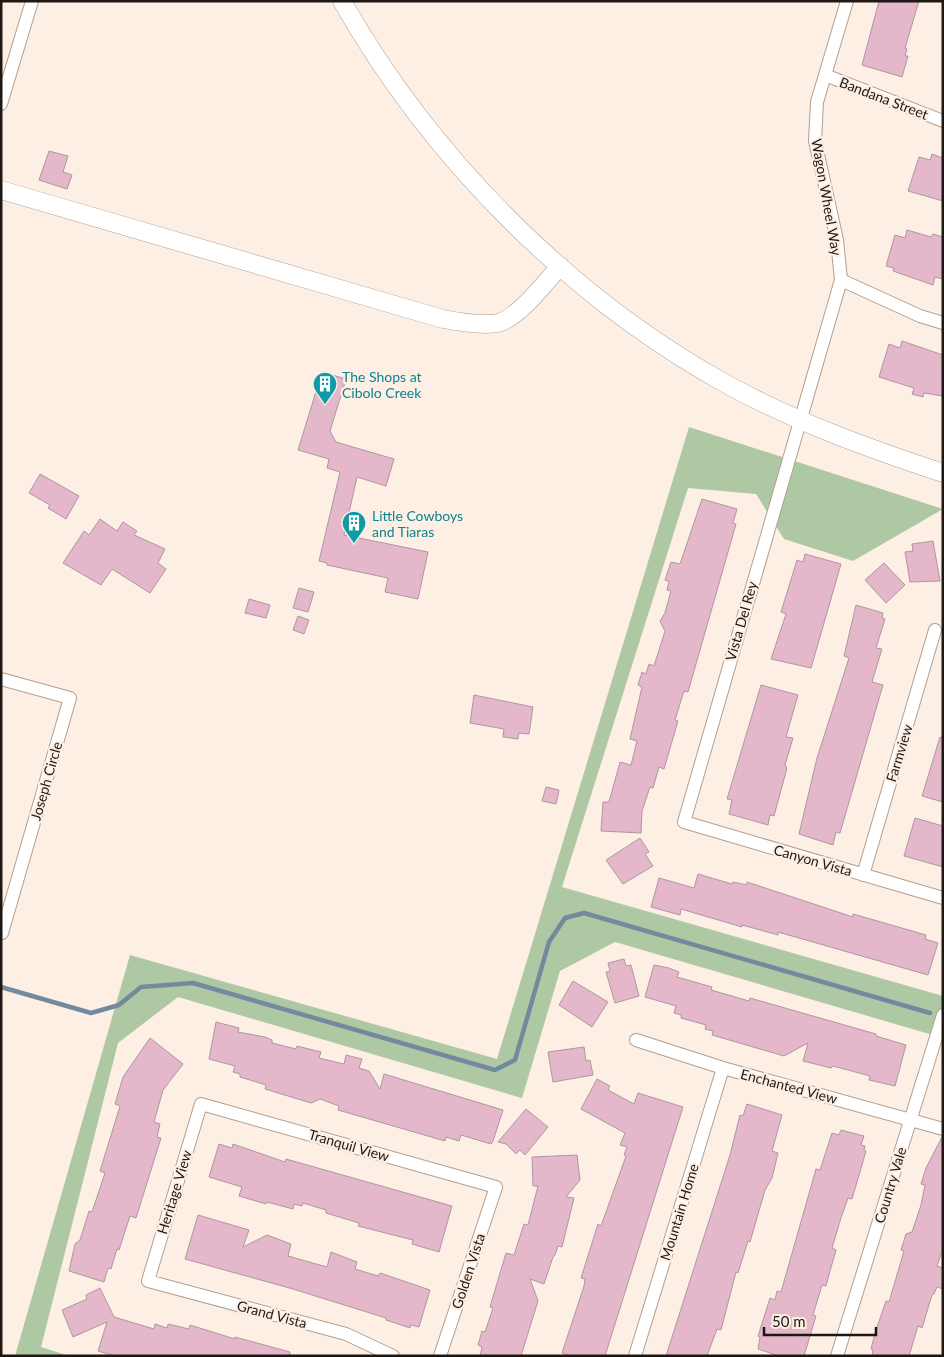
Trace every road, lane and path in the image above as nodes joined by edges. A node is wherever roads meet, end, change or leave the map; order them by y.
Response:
1 (32, 1) edge
2 (342, 1) edge
3 (847, 1) edge
4 (825, 75) junction
5 (1, 104) edge
6 (943, 121) edge
7 (1, 190) edge
8 (560, 266) junction
9 (841, 280) junction
10 (943, 323) edge
11 (799, 420) junction
12 (943, 473) edge
13 (935, 630) dead end
14 (1, 679) edge
15 (684, 822) joint
16 (862, 875) junction
17 (943, 898) edge
18 (2, 932) edge
19 (943, 1015) edge
20 (636, 1040) dead end
21 (723, 1068) junction
22 (201, 1104) joint
23 (910, 1119) junction
24 (943, 1129) edge
25 (496, 1187) joint
26 (148, 1281) joint
27 (393, 1356) edge
28 (440, 1356) edge
29 (635, 1356) edge
30 (837, 1356) edge

1 - 5 street
2 - 8 main road
3 - 4 street, Wagon Wheel Way
4 - 6 street, Bandana Street
4 - 9 street, Wagon Wheel Way
7 - 8 main road
8 - 11 main road
9 - 10 street
9 - 11 street, Wagon Wheel Way
11 - 12 main road
11 - 15 street, Vista Del Rey
13 - 16 street, Farmview
14 - 18 street, Joseph Circle
15 - 16 street, Canyon Vista
16 - 17 street, Canyon Vista
19 - 23 street, Country Vale
20 - 21 street, Enchanted View
21 - 23 street, Enchanted View
21 - 29 street, Mountain Home
22 - 25 street, Tranquil View
22 - 26 street, Heritage View
23 - 24 street, Enchanted View
23 - 30 street, Country Vale
25 - 28 street, Golden Vista
26 - 27 street, Grand Vista

